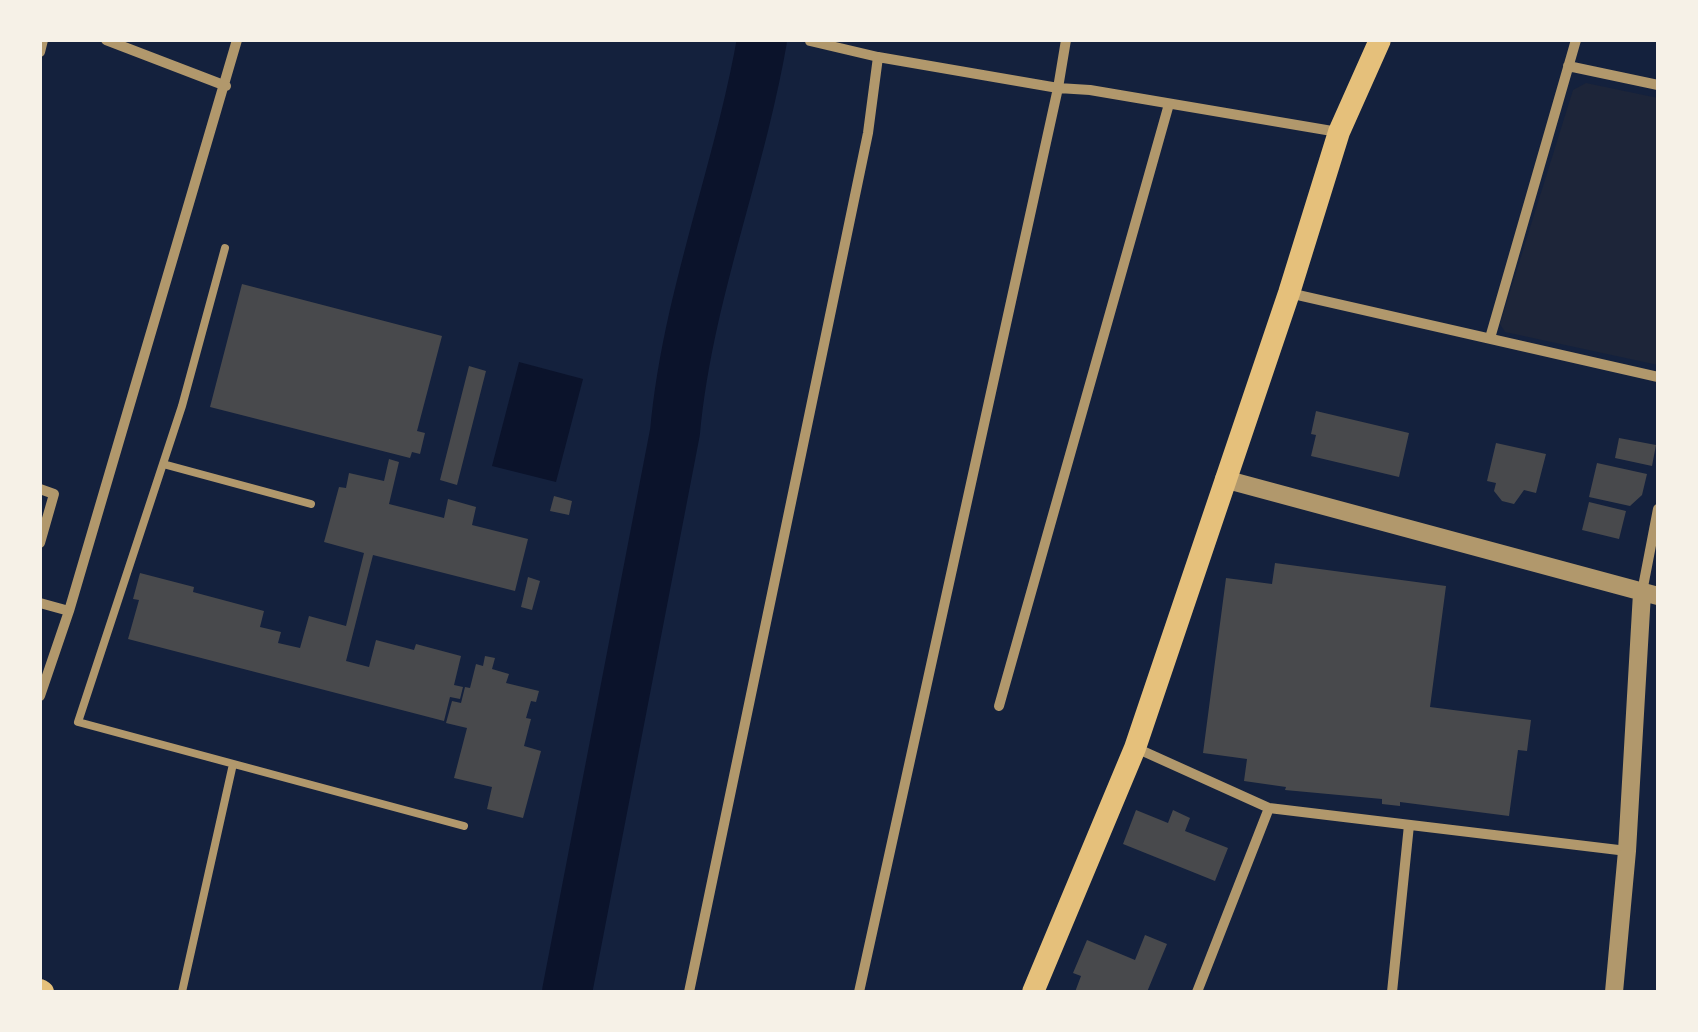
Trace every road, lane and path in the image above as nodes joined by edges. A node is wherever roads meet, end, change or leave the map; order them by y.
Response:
1 (44, 40) edge
2 (106, 40) edge
3 (237, 40) edge
4 (1066, 40) edge
5 (1380, 40) edge
6 (1576, 40) edge
7 (810, 41) edge
8 (40, 52) edge
9 (878, 57) junction
10 (1568, 66) junction
11 (1658, 85) edge
12 (226, 86) junction
13 (1058, 88) junction
14 (1170, 104) junction
15 (1339, 132) junction
16 (225, 248) dead end
17 (1289, 294) junction
18 (1490, 338) junction
19 (1658, 377) edge
20 (163, 464) junction
21 (1224, 479) junction
22 (40, 489) edge
23 (311, 504) dead end
24 (1658, 510) edge
25 (40, 543) edge
26 (1650, 594) edge
27 (40, 604) edge
28 (69, 611) junction
29 (40, 696) edge
30 (998, 706) dead end
31 (1135, 748) junction
32 (233, 764) junction
33 (1270, 808) junction
34 (1409, 824) junction
35 (464, 826) dead end
36 (1627, 851) junction
37 (182, 992) edge
38 (689, 992) edge
39 (859, 992) edge
40 (1032, 992) edge
41 (1197, 992) edge
42 (1392, 992) edge
43 (1614, 992) edge

1 - 8 street
2 - 12 street
3 - 12 street
4 - 13 street
5 - 15 highway
6 - 10 street
7 - 9 street
9 - 13 street
9 - 38 street
10 - 11 street
10 - 18 street
12 - 28 street
13 - 14 street
13 - 39 street
14 - 15 street
14 - 30 street
15 - 17 highway
16 - 20 lane
17 - 18 street
17 - 21 highway
18 - 19 street
20 - 23 lane
20 - 32 lane
21 - 26 street
21 - 31 highway
22 - 25 street
24 - 26 street
26 - 36 street
27 - 28 street
28 - 29 street
31 - 33 street
31 - 40 highway
32 - 35 lane
32 - 37 lane
33 - 34 street
33 - 41 street
34 - 36 street
34 - 42 street
36 - 43 street

